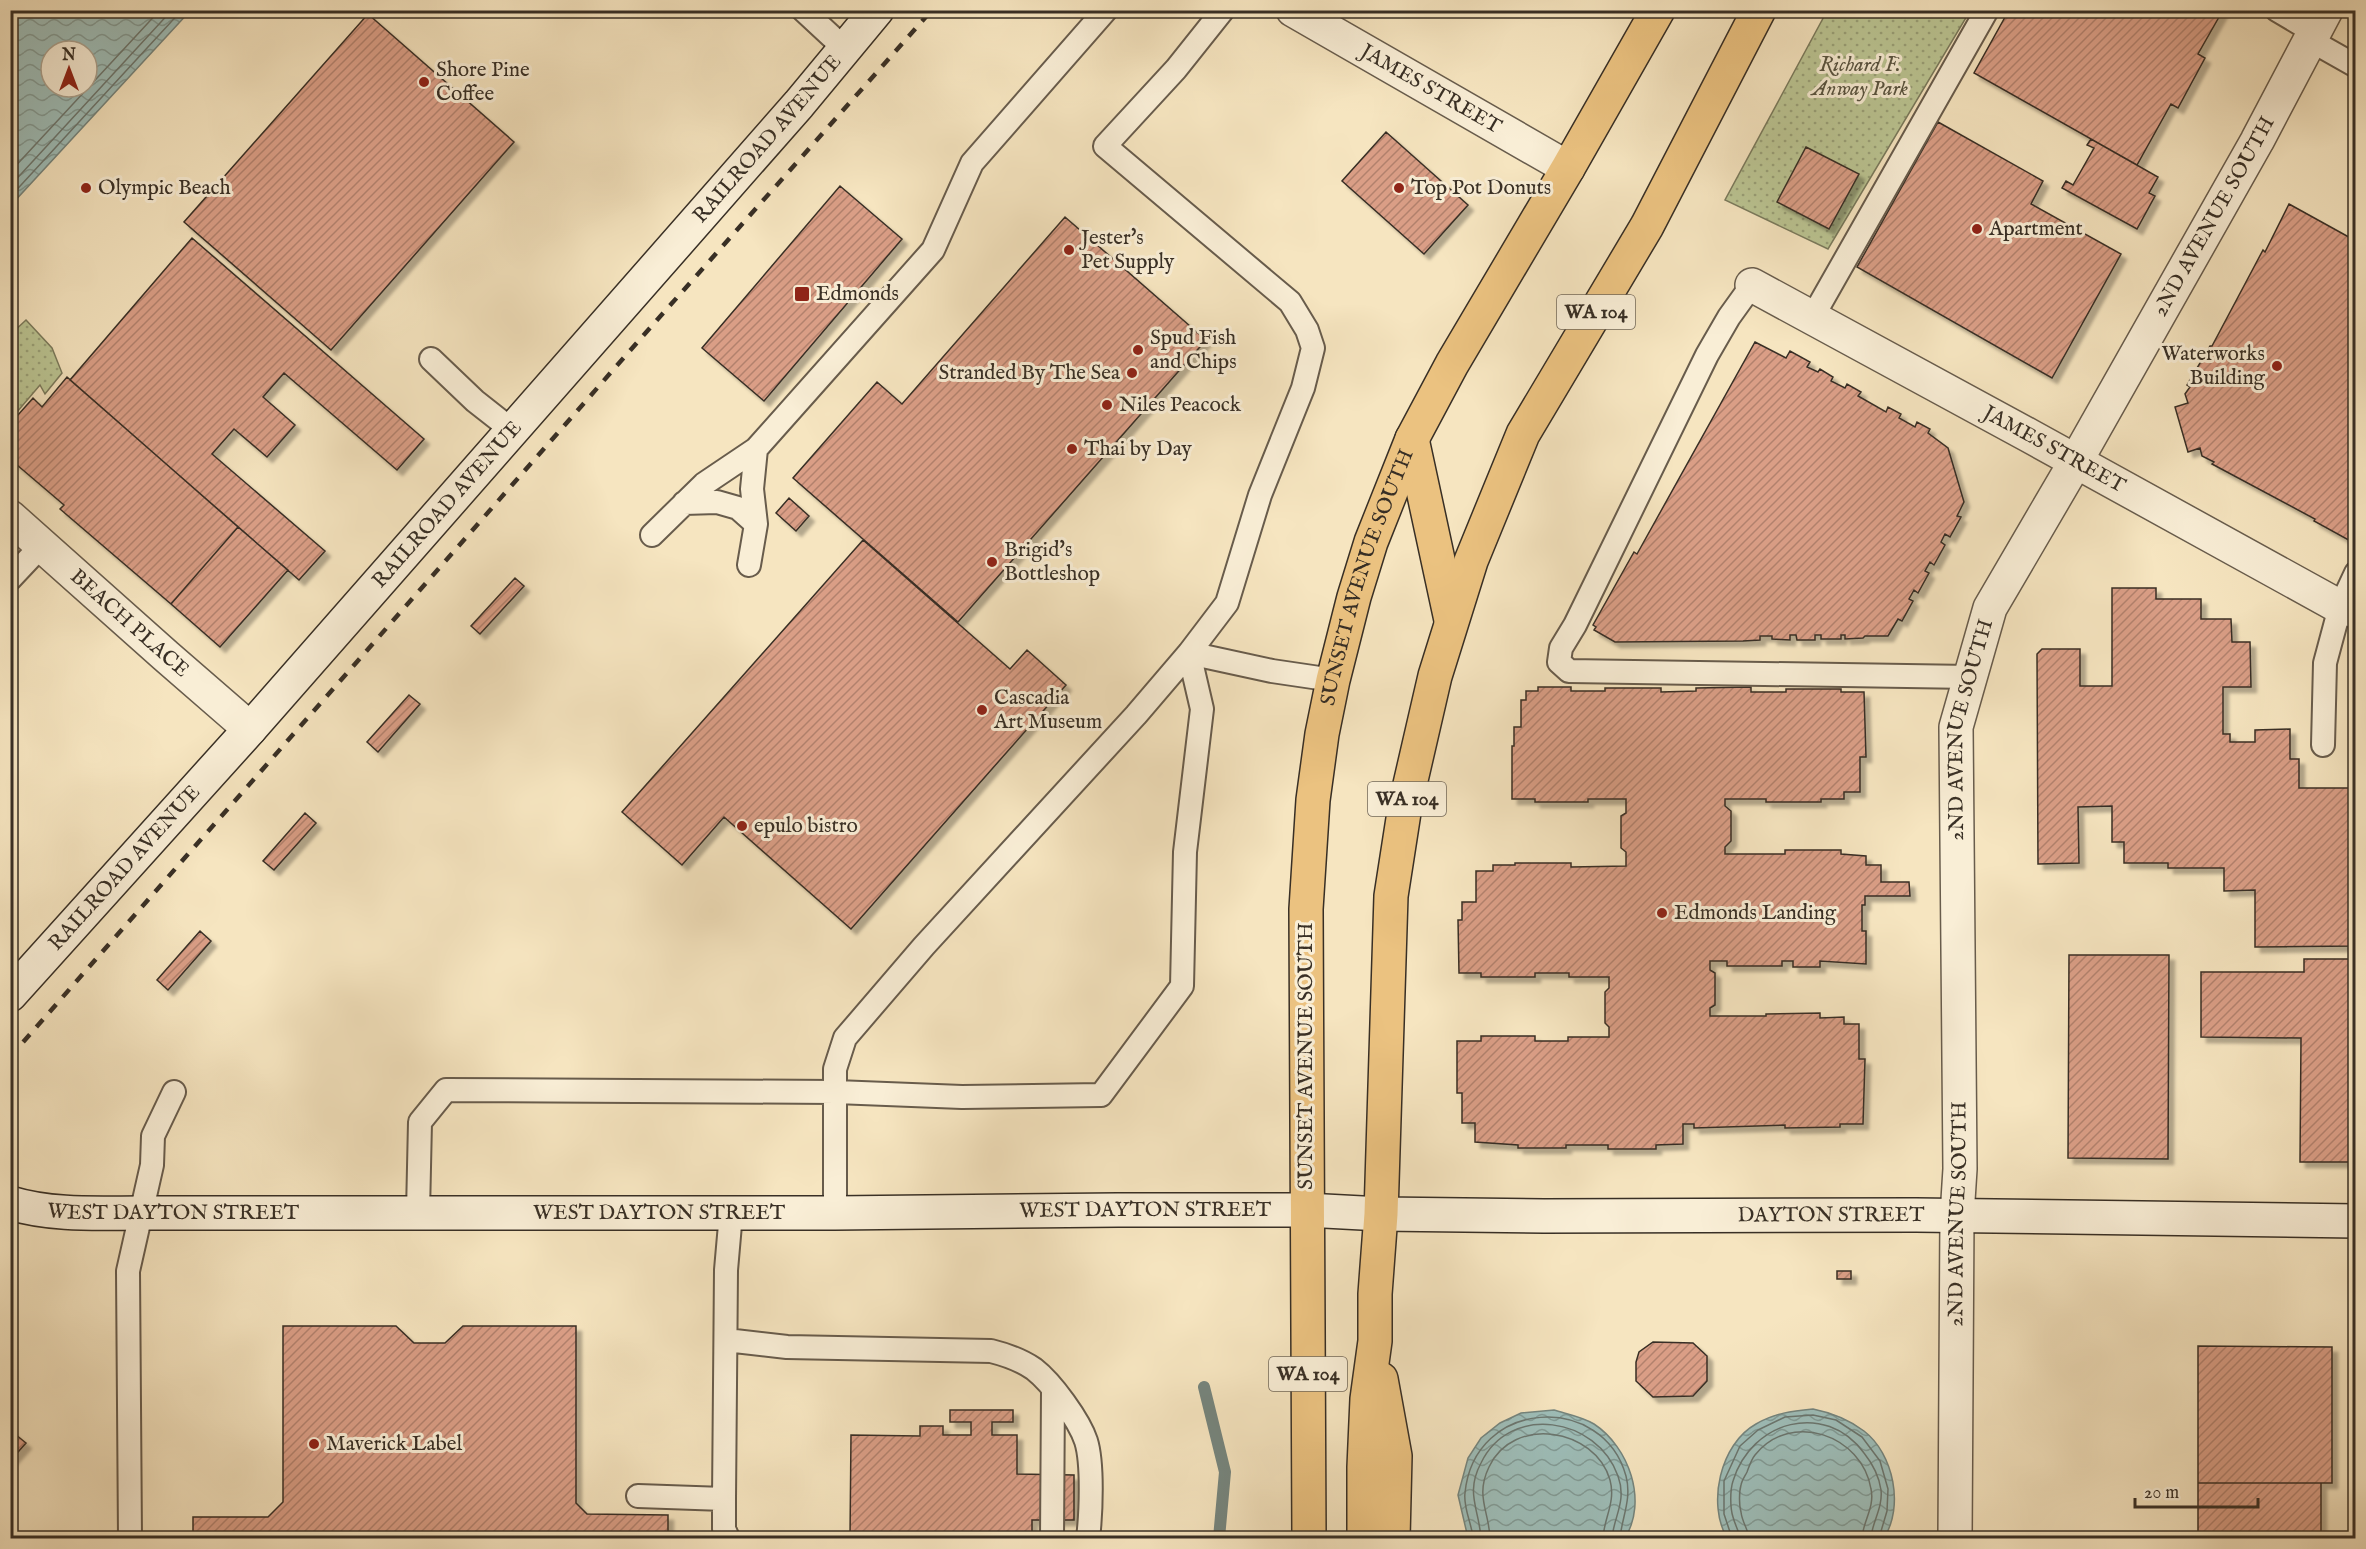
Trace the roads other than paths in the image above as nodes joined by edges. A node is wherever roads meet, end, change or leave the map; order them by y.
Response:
1 (803, 10) edge
2 (877, 10) edge
3 (1106, 10) edge
4 (1223, 10) edge
5 (1293, 10) edge
6 (1658, 10) edge
7 (1759, 10) edge
8 (1987, 10) edge
9 (2277, 10) edge
10 (2317, 28) edge
11 (845, 49) junction
12 (2355, 66) edge
13 (1568, 168) junction
14 (1752, 285) joint
15 (1812, 318) junction
16 (431, 359) dead end
17 (512, 430) junction
18 (1412, 439) junction
19 (756, 449) junction
20 (2076, 461) junction
21 (684, 503) junction
22 (10, 517) edge
23 (756, 524) junction
24 (652, 535) dead end
25 (42, 544) junction
26 (749, 565) dead end
27 (2355, 573) edge
28 (10, 579) edge
29 (2348, 609) edge
30 (1451, 622) junction
31 (1189, 653) junction
32 (1971, 677) junction
33 (1333, 680) junction
34 (250, 729) junction
35 (2323, 745) dead end
36 (10, 995) edge
37 (174, 1092) dead end
38 (836, 1092) junction
39 (10, 1203) edge
40 (1306, 1210) junction
41 (418, 1212) junction
42 (141, 1213) junction
43 (731, 1213) junction
44 (835, 1213) junction
45 (1381, 1214) junction
46 (1957, 1216) junction
47 (2355, 1221) edge
48 (726, 1340) junction
49 (1375, 1341) junction
50 (1053, 1391) junction
51 (638, 1496) dead end
52 (723, 1499) junction
53 (130, 1539) edge
54 (728, 1539) edge
55 (1052, 1539) edge
56 (1088, 1539) edge
57 (1309, 1539) edge
58 (1364, 1539) edge
59 (1393, 1539) edge
60 (1955, 1539) edge

1 - 11 lane
2 - 11 street, RAILROAD AVENUE
3 - 19 lane
4 - 31 lane
5 - 13 street, JAMES STREET
6 - 13 main road, SUNSET AVENUE SOUTH / WA 104
7 - 30 main road, WA 104
8 - 15 lane
9 - 10 lane
10 - 12 lane
10 - 20 street, 2ND AVENUE SOUTH
11 - 17 street, RAILROAD AVENUE
13 - 18 main road, SUNSET AVENUE SOUTH / WA 104
14 - 15 street, JAMES STREET
14 - 32 lane
15 - 20 street, JAMES STREET
16 - 17 lane
17 - 34 street, RAILROAD AVENUE
18 - 30 main road
18 - 33 main road, SUNSET AVENUE SOUTH / WA 104
19 - 21 lane
19 - 23 lane
20 - 29 street, JAMES STREET
20 - 32 street, 2ND AVENUE SOUTH
21 - 23 lane
21 - 24 lane
22 - 25 street, BEACH PLACE
23 - 26 lane
25 - 28 lane
25 - 34 street, BEACH PLACE
27 - 29 lane
29 - 35 lane
30 - 45 main road, WA 104
31 - 33 lane
31 - 38 lane
31 - 38 lane
32 - 46 street, 2ND AVENUE SOUTH
33 - 40 main road, SUNSET AVENUE SOUTH / WA 104
34 - 36 street, RAILROAD AVENUE
37 - 42 lane
38 - 41 lane
38 - 44 lane
39 - 42 street, WEST DAYTON STREET
40 - 44 street, WEST DAYTON STREET
40 - 45 street, DAYTON STREET
40 - 57 main road, WA 104
41 - 42 street, WEST DAYTON STREET
41 - 43 street, WEST DAYTON STREET
42 - 53 lane
43 - 44 street, WEST DAYTON STREET
43 - 48 lane
45 - 46 street, DAYTON STREET
45 - 49 main road, WA 104
46 - 47 street, DAYTON STREET
46 - 60 street, 2ND AVENUE SOUTH
48 - 50 lane
48 - 52 lane
49 - 58 main road, WA 104
49 - 59 main road, WA 104
50 - 55 lane
50 - 56 lane
51 - 52 lane
52 - 54 lane

